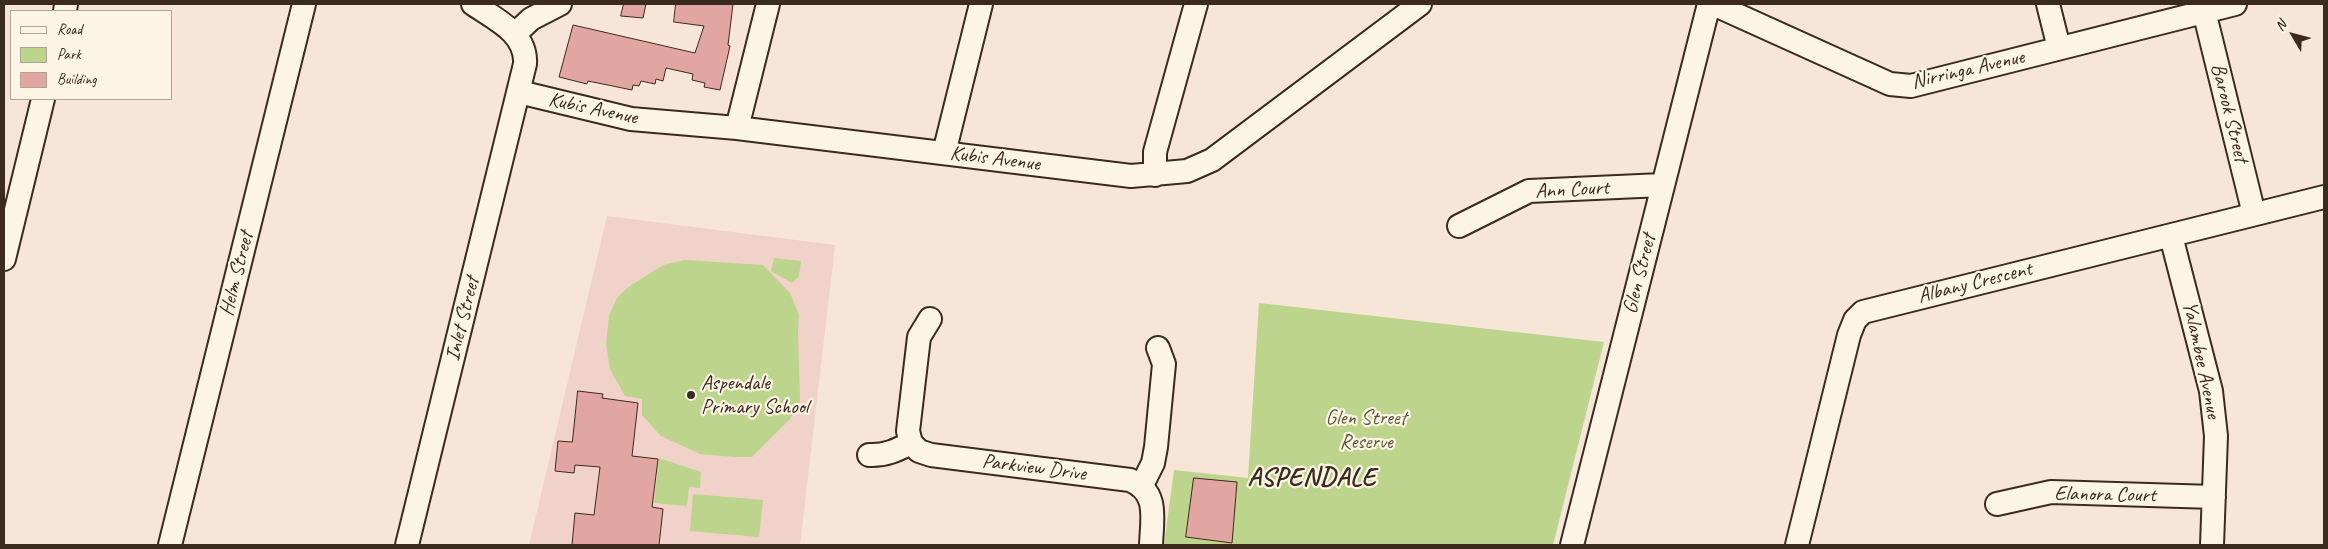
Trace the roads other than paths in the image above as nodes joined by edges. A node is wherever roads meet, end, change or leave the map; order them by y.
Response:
1 (304, 4) edge
2 (473, 4) edge
3 (768, 4) edge
4 (981, 4) edge
5 (1196, 4) edge
6 (1420, 4) edge
7 (1711, 4) edge
8 (2048, 4) edge
9 (2235, 4) edge
10 (556, 6) edge
11 (2204, 11) junction
12 (519, 41) junction
13 (2059, 48) junction
14 (519, 92) junction
15 (43, 100) edge
16 (1165, 122) junction
17 (737, 128) junction
18 (944, 153) junction
19 (1180, 172) junction
20 (1155, 175) junction
21 (1662, 186) junction
22 (2324, 197) edge
23 (2254, 214) junction
24 (1459, 226) dead end
25 (2171, 236) junction
26 (4, 259) edge
27 (930, 319) dead end
28 (1158, 348) dead end
29 (911, 443) junction
30 (869, 455) dead end
31 (1142, 485) junction
32 (2214, 497) junction
33 (1996, 504) dead end
34 (170, 545) edge
35 (407, 545) edge
36 (1151, 545) edge
37 (1572, 545) edge
38 (1797, 545) edge
39 (2212, 545) edge

1 - 34 street, Helm Street
2 - 12 street
3 - 17 street
4 - 18 street
5 - 16 street
6 - 19 street, Kubis Avenue
7 - 13 street, Nirringa Avenue
7 - 21 street, Glen Street
8 - 13 street
9 - 11 street, Nirringa Avenue
10 - 12 street
11 - 13 street, Nirringa Avenue
11 - 23 street, Barook Street
12 - 14 street, Inlet Street
14 - 17 street, Kubis Avenue
14 - 35 street, Inlet Street
15 - 26 street
16 - 19 street
16 - 20 street
17 - 18 street, Kubis Avenue
18 - 20 street, Kubis Avenue
19 - 20 street, Kubis Avenue
21 - 24 street, Ann Court
21 - 37 street, Glen Street
22 - 23 street, Albany Crescent
23 - 25 street, Albany Crescent
25 - 32 street, Yalambee Avenue
25 - 38 street, Albany Crescent
27 - 29 street
28 - 31 street
29 - 30 street
29 - 31 street, Parkview Drive
31 - 36 street
32 - 33 street, Elanora Court
32 - 39 street, Yalambee Avenue

